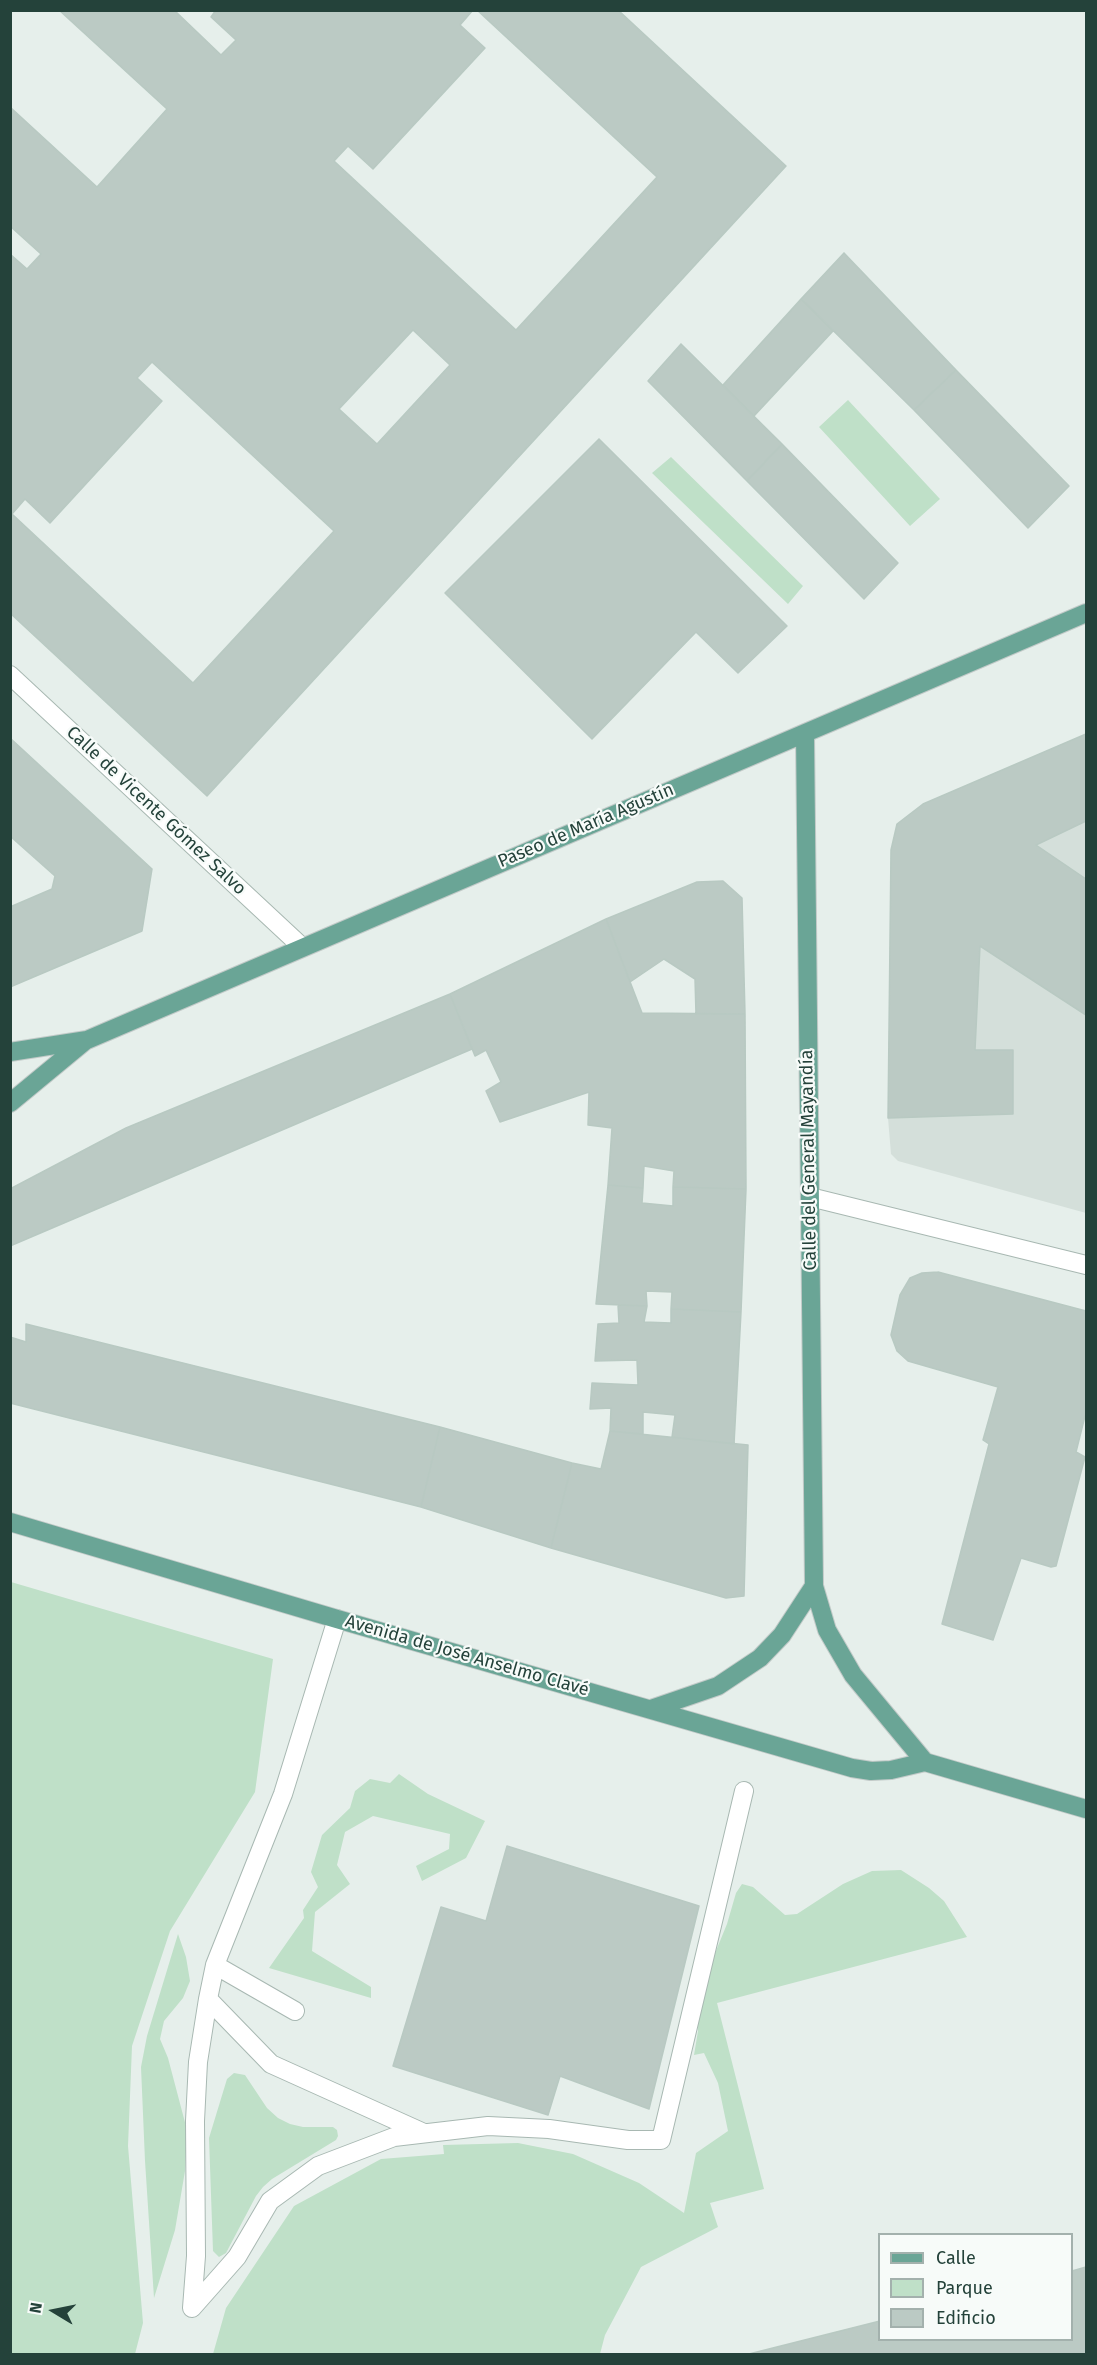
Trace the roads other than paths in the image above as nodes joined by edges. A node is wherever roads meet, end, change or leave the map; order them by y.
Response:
1 (1086, 613) edge
2 (10, 675) edge
3 (805, 733) junction
4 (302, 947) junction
5 (87, 1040) junction
6 (10, 1052) edge
7 (10, 1103) edge
8 (810, 1197) junction
9 (1086, 1265) edge
10 (10, 1522) edge
11 (814, 1586) junction
12 (337, 1620) junction
13 (651, 1709) junction
14 (925, 1762) junction
15 (744, 1791) dead end
16 (1086, 1809) edge
17 (215, 1965) junction
18 (208, 1998) junction
19 (295, 2011) dead end
20 (425, 2133) junction

1 - 3 main road, Paseo de María Agustín
2 - 4 street, Calle de Vicente Gómez Salvo
3 - 4 main road, Paseo de María Agustín
3 - 8 main road, Calle del General Mayandía
4 - 5 main road, Paseo de María Agustín
5 - 6 main road, Paseo de María Agustín
5 - 7 main road, Paseo de María Agustín
8 - 9 street
8 - 11 main road, Calle del General Mayandía
10 - 12 main road, Avenida de José Anselmo Clavé
11 - 13 main road
11 - 14 main road
12 - 13 main road, Avenida de José Anselmo Clavé
12 - 17 street
13 - 14 main road, Avenida de José Anselmo Clavé
14 - 16 main road, Avenida de José Anselmo Clavé
15 - 20 street
17 - 18 street
17 - 19 street
18 - 20 street
18 - 20 street

